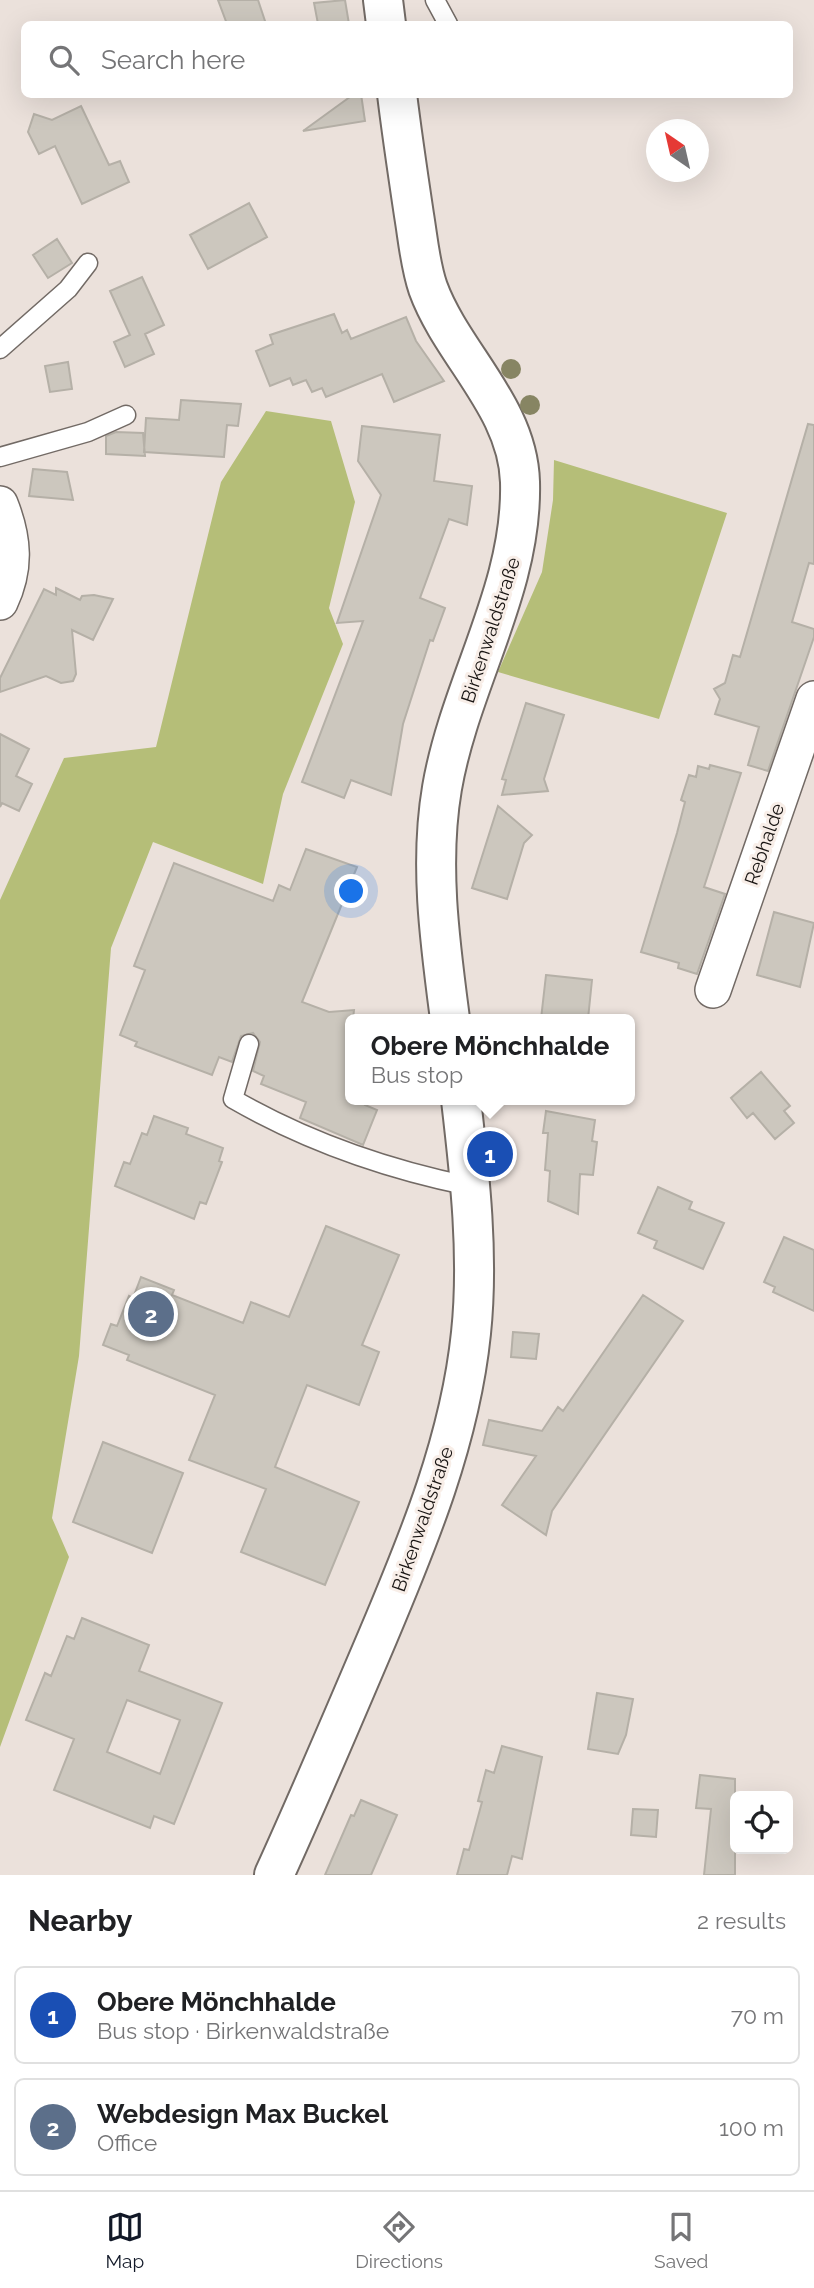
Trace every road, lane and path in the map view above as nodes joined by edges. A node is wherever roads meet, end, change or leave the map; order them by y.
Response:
1 (383, 0) edge
2 (435, 0) edge
3 (386, 21) edge
4 (446, 21) edge
5 (398, 98) edge
6 (88, 263) dead end
7 (0, 349) edge
8 (126, 415) dead end
9 (0, 457) edge
10 (0, 504) edge
11 (0, 602) edge
12 (814, 699) edge
13 (713, 990) dead end
14 (449, 1014) edge
15 (249, 1044) dead end
16 (461, 1105) edge
17 (469, 1185) junction
18 (274, 1875) edge

1 - 3 street
2 - 4 lane
5 - 14 street, Birkenwaldstraße
6 - 7 lane
8 - 9 lane
10 - 11 street
12 - 13 street, Rebhalde
15 - 17 lane
16 - 17 street, Birkenwaldstraße
17 - 18 street, Birkenwaldstraße

